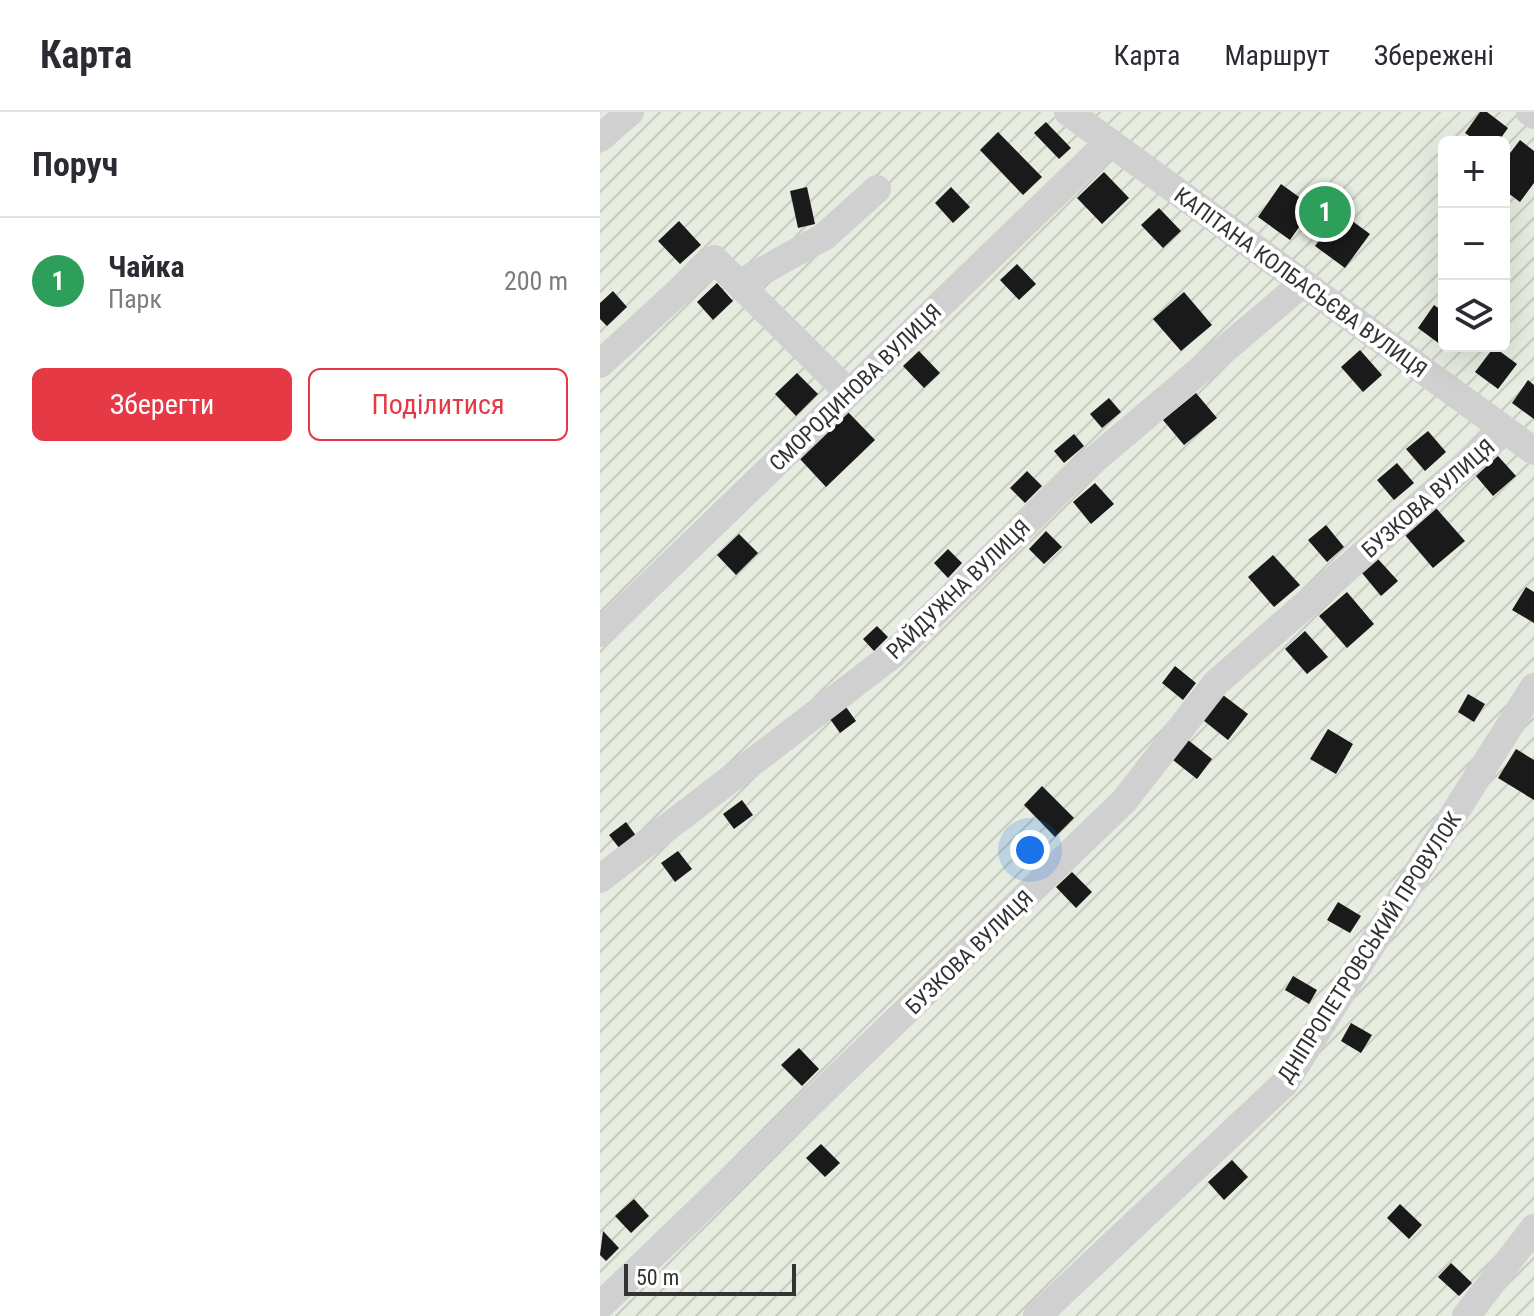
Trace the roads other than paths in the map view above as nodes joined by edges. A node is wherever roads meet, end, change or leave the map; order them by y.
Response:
1 (630, 112) edge
2 (1068, 112) edge
3 (600, 138) edge
4 (1109, 142) junction
5 (877, 189) dead end
6 (1303, 283) junction
7 (739, 284) junction
8 (600, 364) edge
9 (849, 393) junction
10 (1505, 430) junction
11 (1534, 451) edge
12 (600, 633) edge
13 (1534, 687) edge
14 (600, 879) edge
15 (1534, 1228) edge
16 (600, 1306) edge
17 (1037, 1316) edge
18 (1466, 1316) edge

1 - 3 lane
2 - 4 lane, КАПІТАНА КОЛБАСЬЄВА ВУЛИЦЯ
4 - 6 lane, КАПІТАНА КОЛБАСЬЄВА ВУЛИЦЯ
4 - 9 lane, СМОРОДИНОВА ВУЛИЦЯ
5 - 7 lane
6 - 10 lane, КАПІТАНА КОЛБАСЬЄВА ВУЛИЦЯ
6 - 14 lane, РАЙДУЖНА ВУЛИЦЯ
7 - 8 lane
7 - 9 lane
9 - 12 lane, СМОРОДИНОВА ВУЛИЦЯ
10 - 11 lane, КАПІТАНА КОЛБАСЬЄВА ВУЛИЦЯ
10 - 16 lane, БУЗКОВА ВУЛИЦЯ
13 - 17 lane, ДНІПРОПЕТРОВСЬКИЙ ПРОВУЛОК
15 - 18 lane

